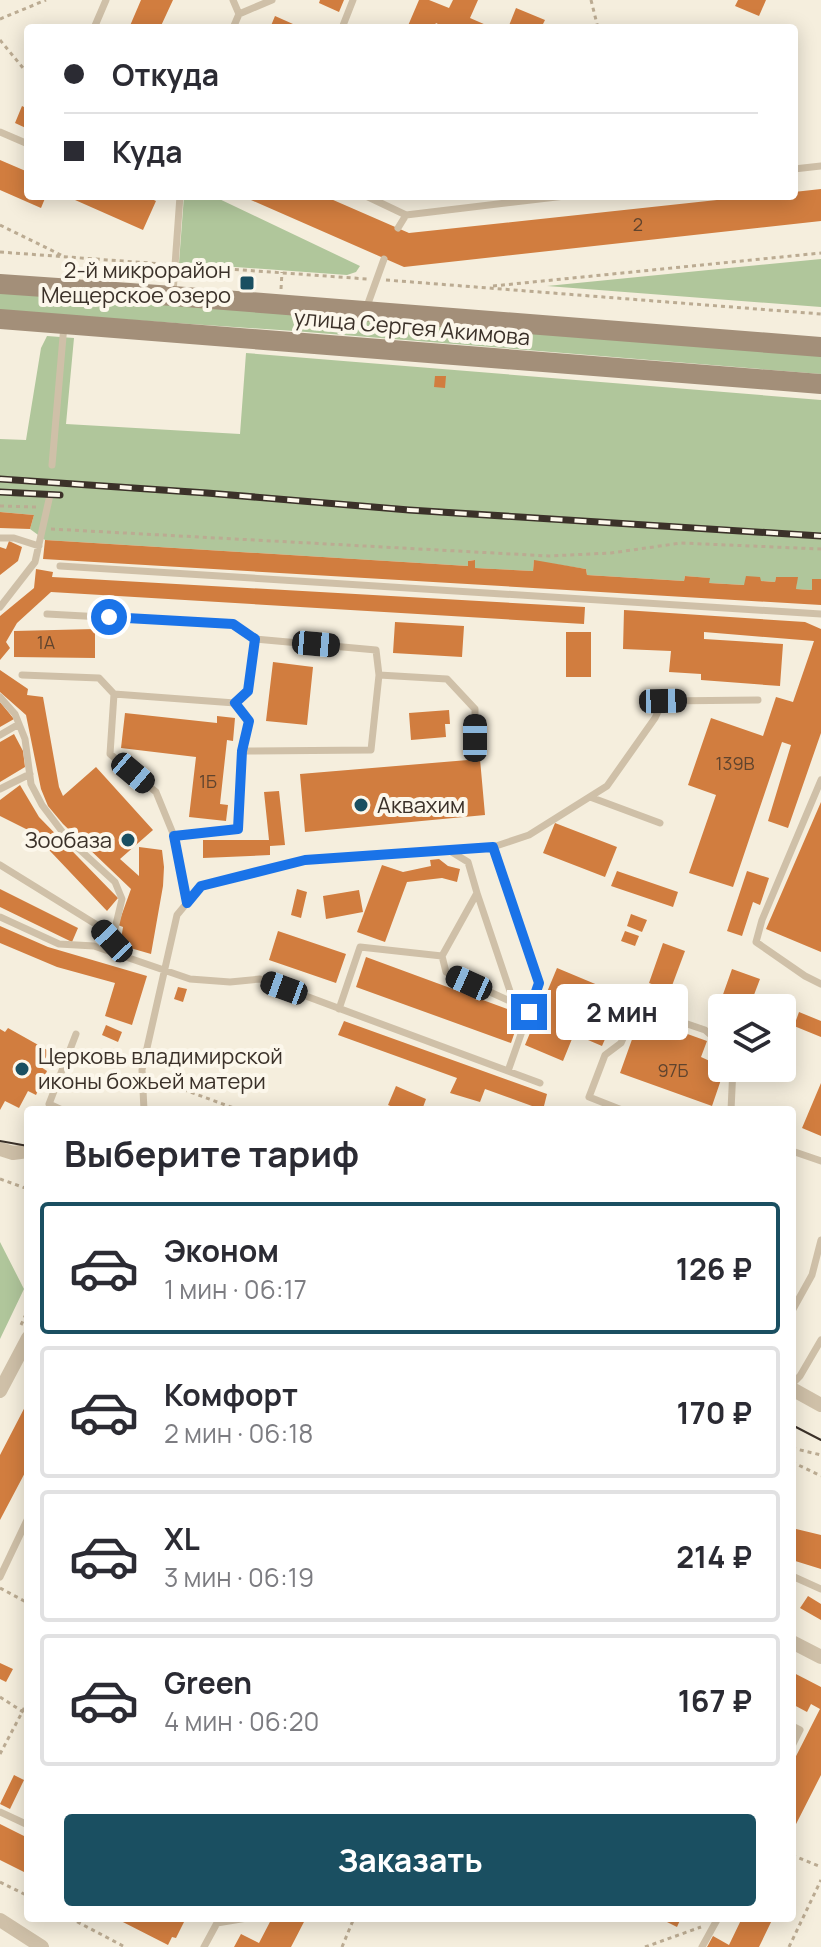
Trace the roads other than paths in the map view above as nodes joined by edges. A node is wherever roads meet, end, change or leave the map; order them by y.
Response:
1 (106, 0) edge
2 (233, 0) edge
3 (272, 0) edge
4 (353, 0) edge
5 (239, 14) junction
6 (96, 24) edge
7 (235, 24) edge
8 (344, 24) edge
9 (0, 132) edge
10 (24, 142) edge
11 (821, 166) edge
12 (798, 169) edge
13 (180, 200) edge
14 (374, 200) edge
15 (532, 200) edge
16 (406, 215) junction
17 (398, 228) dead end
18 (384, 259) dead end
19 (0, 284) edge
20 (173, 296) junction
21 (365, 311) junction
22 (0, 319) edge
23 (65, 323) junction
24 (821, 347) edge
25 (821, 384) edge
26 (52, 465) dead end
27 (50, 495) dead end
28 (0, 538) edge
29 (39, 546) junction
30 (60, 566) dead end
31 (0, 607) edge
32 (47, 614) dead end
33 (821, 614) edge
34 (255, 639) junction
35 (22, 675) dead end
36 (379, 675) junction
37 (114, 694) junction
38 (0, 697) edge
39 (758, 700) dead end
40 (235, 703) junction
41 (19, 724) junction
42 (0, 735) edge
43 (475, 738) dead end
44 (242, 751) junction
45 (30, 774) junction
46 (821, 780) edge
47 (0, 789) edge
48 (590, 797) junction
49 (660, 823) dead end
50 (174, 836) junction
51 (493, 847) junction
52 (447, 850) junction
53 (0, 865) edge
54 (477, 893) junction
55 (187, 903) junction
56 (0, 917) edge
57 (112, 941) junction
58 (442, 956) junction
59 (127, 957) junction
60 (165, 970) junction
61 (821, 984) edge
62 (339, 1009) junction
63 (708, 1033) edge
64 (76, 1034) dead end
65 (508, 1071) junction
66 (732, 1082) edge
67 (540, 1083) dead end
68 (53, 1106) edge
69 (144, 1106) edge
70 (612, 1106) edge
71 (731, 1106) edge
72 (0, 1149) edge
73 (24, 1152) edge
74 (796, 1152) edge
75 (821, 1161) edge
76 (821, 1240) edge
77 (796, 1304) edge
78 (821, 1340) edge
79 (23, 1360) edge
80 (796, 1382) edge
81 (796, 1389) edge
82 (0, 1391) edge
83 (821, 1405) edge
84 (24, 1526) edge
85 (18, 1539) junction
86 (24, 1542) edge
87 (0, 1577) edge
88 (796, 1578) edge
89 (821, 1589) edge
90 (796, 1644) edge
91 (821, 1656) edge
92 (0, 1812) edge
93 (24, 1823) edge
94 (0, 1920) edge
95 (217, 1922) edge
96 (716, 1922) edge
97 (42, 1947) edge
98 (204, 1947) edge
99 (702, 1947) edge

1 - 6 lane
2 - 5 lane
3 - 5 lane
4 - 8 lane
5 - 7 lane
9 - 10 lane
11 - 12 lane
13 - 20 lane
14 - 16 lane
15 - 16 lane
16 - 17 lane
18 - 21 lane
19 - 20 main road, улица Сергея Акимова
20 - 21 main road, улица Сергея Акимова
21 - 24 main road, улица Сергея Акимова
22 - 23 main road, улица Сергея Акимова
23 - 25 main road, улица Сергея Акимова
23 - 26 lane
27 - 29 lane
28 - 29 lane
29 - 31 lane
30 - 33 lane
32 - 34 lane
34 - 36 lane
34 - 40 lane
35 - 37 lane
36 - 43 lane
36 - 44 lane
37 - 40 lane
37 - 50 lane
38 - 41 lane
39 - 48 lane
40 - 44 lane
41 - 42 lane
41 - 45 lane
44 - 50 lane
45 - 47 lane
45 - 57 lane
46 - 61 lane
48 - 49 lane
48 - 51 lane
50 - 55 lane
51 - 52 lane
51 - 65 lane
52 - 54 lane
52 - 55 lane
53 - 57 lane
54 - 58 lane
54 - 58 lane
55 - 60 lane
56 - 59 lane
57 - 59 lane
58 - 62 lane
59 - 60 lane
60 - 62 lane
60 - 69 lane
62 - 65 lane
63 - 70 lane
64 - 68 lane
65 - 67 lane
66 - 71 lane
72 - 73 street
74 - 75 lane
76 - 77 lane
78 - 80 lane
79 - 82 street
81 - 83 street
84 - 85 lane
85 - 86 lane
85 - 87 lane
88 - 89 lane
90 - 91 street
92 - 93 lane
94 - 97 street
95 - 98 lane
96 - 99 lane

